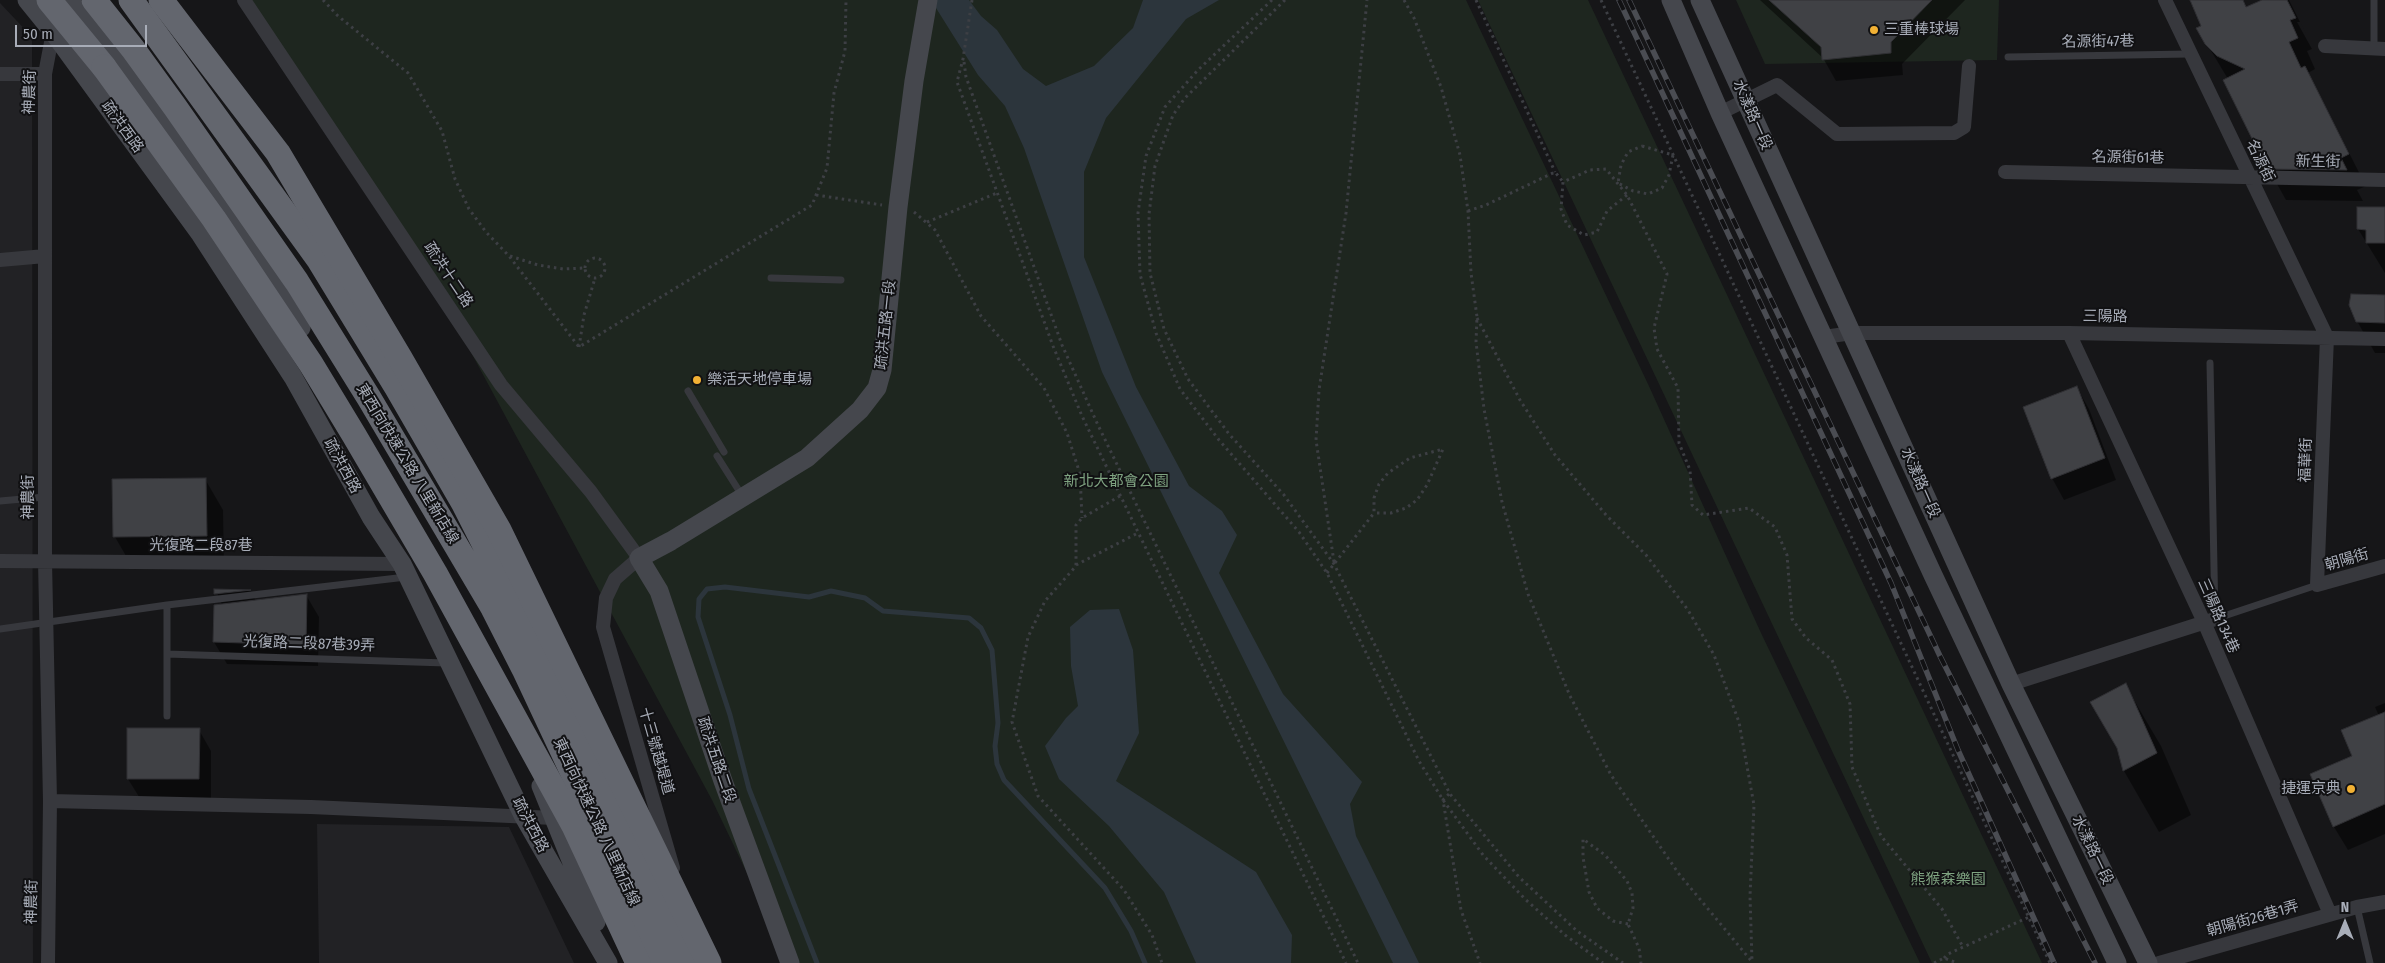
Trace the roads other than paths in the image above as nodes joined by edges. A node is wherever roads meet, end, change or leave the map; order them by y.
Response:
1 (27, 0) edge
2 (49, 0) edge
3 (69, 0) edge
4 (94, 0) edge
5 (117, 0) edge
6 (131, 0) edge
7 (161, 0) edge
8 (244, 0) edge
9 (1671, 0) edge
10 (1700, 0) edge
11 (2165, 0) edge
12 (2374, 0) edge
13 (928, 2) edge
14 (53, 32) junction
15 (2325, 46) dead end
16 (2380, 49) edge
17 (2189, 54) junction
18 (2008, 56) dead end
19 (1969, 66) dead end
20 (0, 74) edge
21 (45, 74) junction
22 (1746, 102) junction
23 (1720, 113) junction
24 (2005, 172) dead end
25 (2250, 177) junction
26 (2385, 180) edge
27 (45, 256) junction
28 (0, 260) edge
29 (771, 278) dead end
30 (841, 280) dead end
31 (1852, 333) junction
32 (2069, 333) junction
33 (1824, 337) junction
34 (2327, 337) junction
35 (2385, 339) edge
36 (2210, 363) dead end
37 (688, 391) dead end
38 (724, 452) dead end
39 (717, 456) dead end
40 (45, 497) junction
41 (743, 498) junction
42 (0, 501) edge
43 (639, 558) junction
44 (0, 561) edge
45 (45, 561) junction
46 (2385, 566) edge
47 (405, 570) junction
48 (2317, 585) junction
49 (534, 603) junction
50 (167, 605) junction
51 (2209, 620) junction
52 (46, 624) junction
53 (0, 629) edge
54 (167, 654) junction
55 (450, 663) junction
56 (2010, 684) junction
57 (167, 716) dead end
58 (50, 801) junction
59 (524, 817) junction
60 (554, 818) junction
61 (2385, 902) edge
62 (2357, 907) junction
63 (2330, 914) junction
64 (48, 963) edge
65 (608, 963) edge
66 (612, 963) edge
67 (638, 963) edge
68 (662, 963) edge
69 (684, 963) edge
70 (701, 963) edge
71 (709, 963) edge
72 (790, 963) edge
73 (2117, 963) edge
74 (2148, 963) edge
75 (2159, 963) edge
76 (2370, 963) edge

1 - 14 street, 疏洪西路
2 - 67 highway, bridge
3 - 60 street, 疏洪西路
4 - 68 highway, 東西向快速公路 八里新店線
5 - 49 highway, bridge
6 - 69 highway, 東西向快速公路 八里新店線
7 - 49 highway, bridge
8 - 43 street, 疏洪十二路
9 - 23 street, 水漾路一段
10 - 22 street, 水漾路一段
11 - 17 street, 名源街
12 - 16 lane
13 - 41 street, 疏洪五路一段
14 - 21 street, 神農街
14 - 47 street, 疏洪西路
15 - 16 street
17 - 18 lane, 名源街47巷
17 - 25 street, 名源街
19 - 22 street
20 - 21 street
21 - 27 street, 神農街
22 - 23 street
22 - 31 street, 水漾路一段
23 - 33 street, 水漾路一段
24 - 25 street, 名源街61巷
25 - 26 street, 新生街
25 - 34 street, 名源街
27 - 28 street
27 - 40 street, 神農街
29 - 30 lane
31 - 32 street, 三陽路
31 - 33 street, 三陽路
31 - 56 street, 水漾路一段
32 - 34 street, 三陽路
32 - 51 street, 三陽路134巷
33 - 73 street, 水漾路一段
34 - 35 street, 三陽路
34 - 48 street, 福華街
36 - 51 lane
37 - 38 lane
39 - 41 lane
40 - 42 lane
40 - 45 street, 神農街
41 - 43 street, 疏洪五路一段
43 - 70 street, 十三號越堤道
43 - 72 street, 疏洪五路二段
44 - 45 street, 光復路二段87巷
45 - 47 street, 光復路二段87巷
45 - 52 street, 神農街
46 - 48 street, 朝陽街
47 - 50 lane
47 - 55 street, 疏洪西路
48 - 51 lane
49 - 71 highway, bridge
50 - 52 lane
50 - 54 lane
51 - 56 street
51 - 63 street, 三陽路134巷
52 - 53 lane
52 - 58 street, 神農街
54 - 55 lane, 光復路二段87巷39弄
54 - 57 lane
55 - 59 street, 疏洪西路
56 - 74 street, 水漾路一段
58 - 59 street
58 - 64 street, 神農街
59 - 60 street
59 - 65 street, 疏洪西路
60 - 66 street, 疏洪西路
61 - 62 street, 朝陽街26巷1弄
62 - 63 street, 朝陽街26巷1弄
62 - 76 lane
63 - 75 street, 朝陽街26巷1弄

